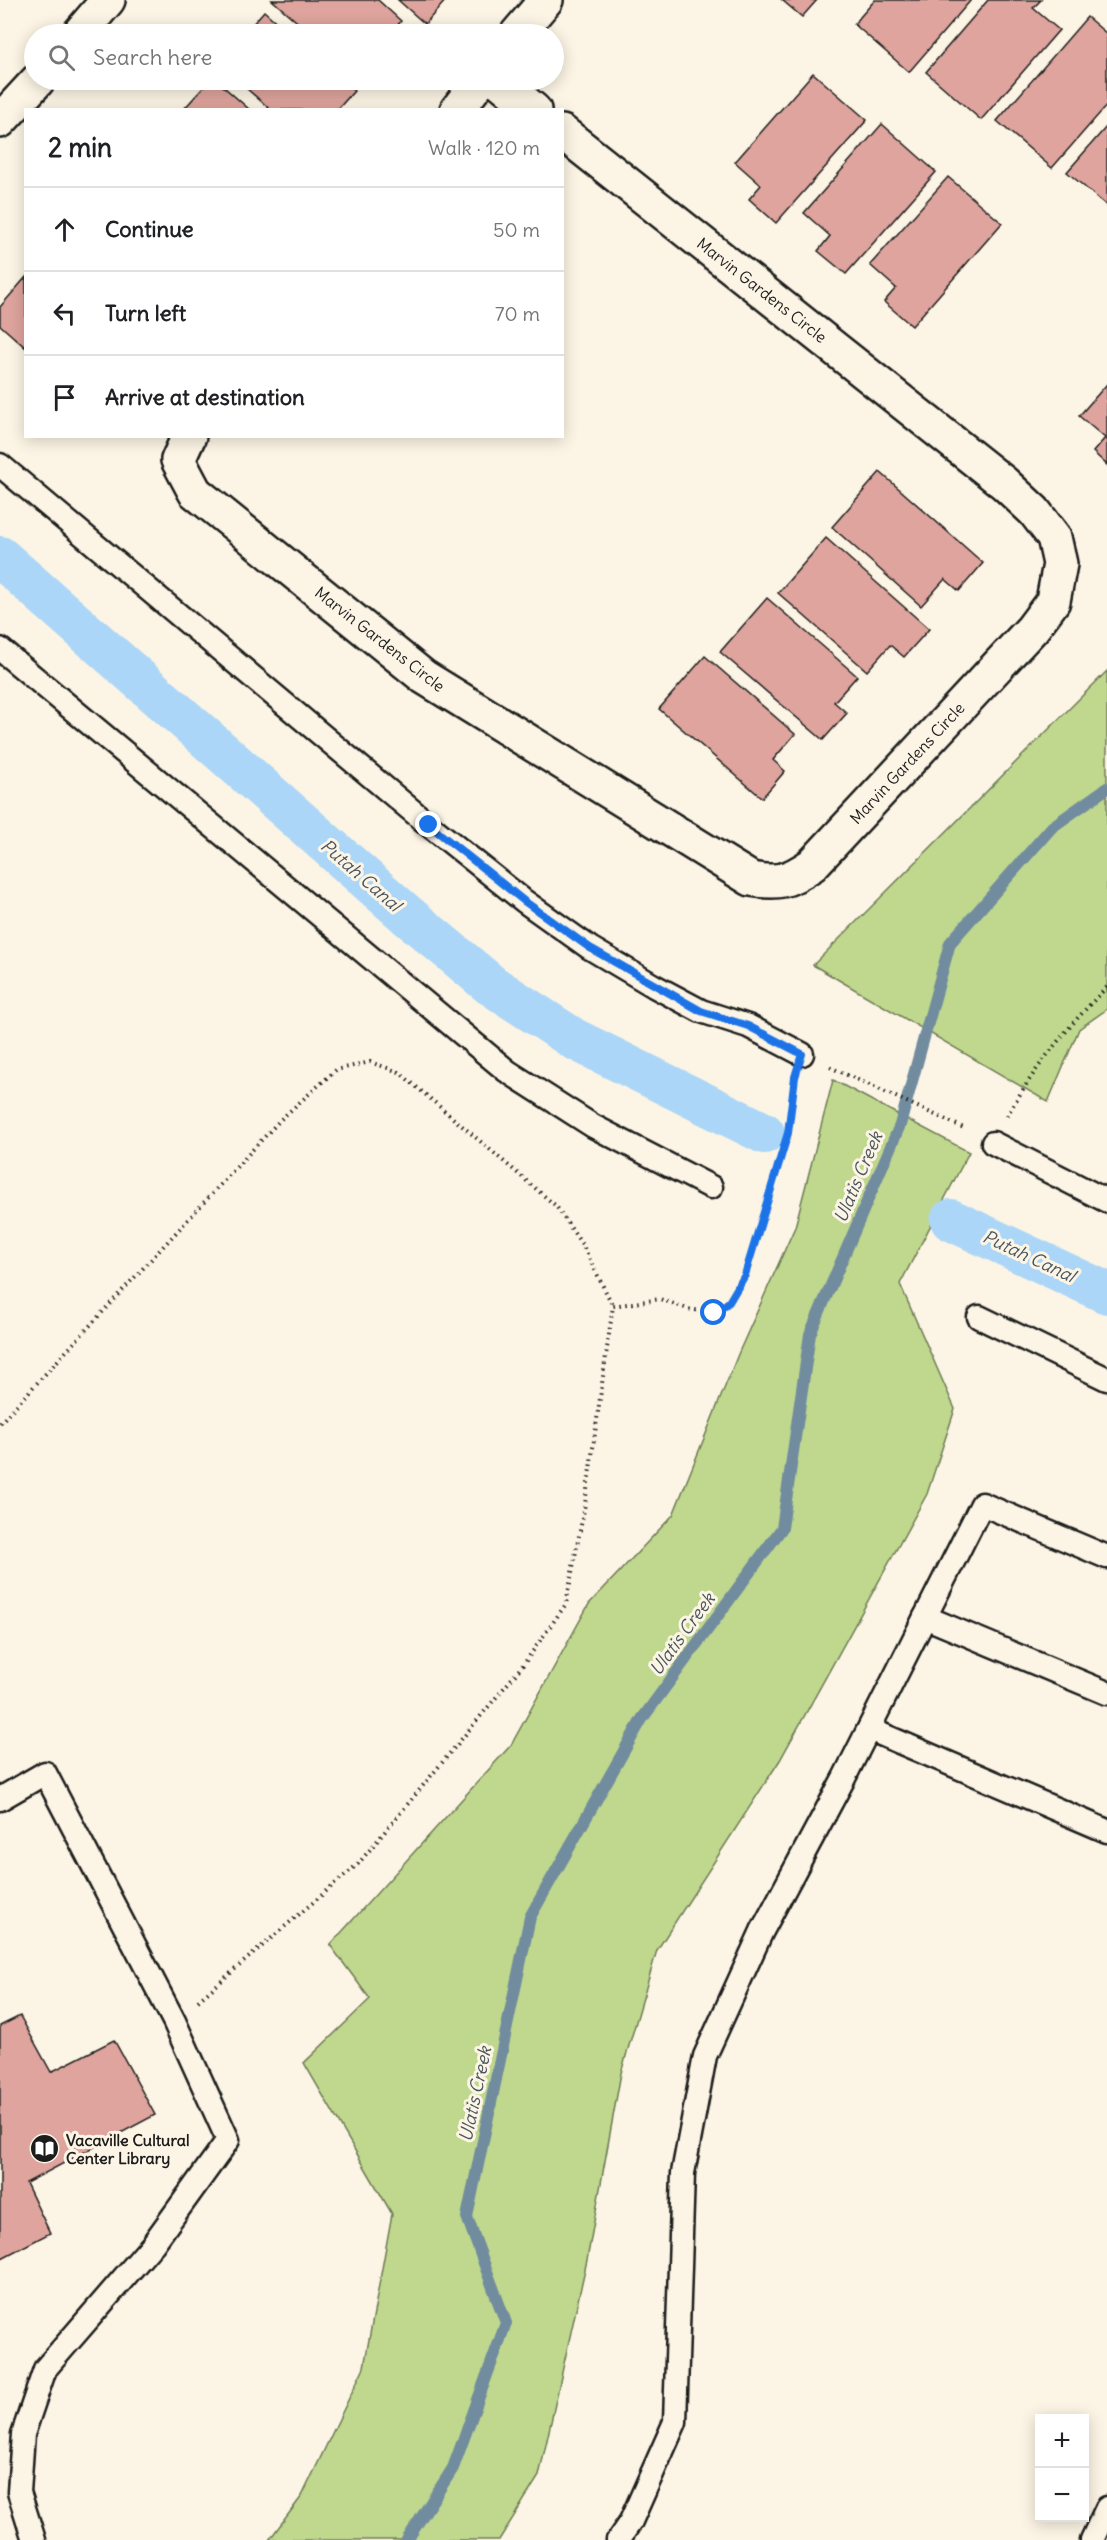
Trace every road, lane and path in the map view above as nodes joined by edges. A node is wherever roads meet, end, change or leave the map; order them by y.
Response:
1 (108, 0) edge
2 (546, 0) edge
3 (88, 24) edge
4 (526, 24) edge
5 (29, 90) edge
6 (472, 90) edge
7 (510, 90) edge
8 (459, 108) edge
9 (532, 108) edge
10 (0, 121) edge
11 (564, 134) edge
12 (183, 448) edge
13 (0, 465) edge
14 (0, 649) edge
15 (1107, 987) edge
16 (802, 1054) junction
17 (993, 1143) junction
18 (711, 1187) dead end
19 (1107, 1201) edge
20 (613, 1306) junction
21 (979, 1317) dead end
22 (1107, 1379) edge
23 (0, 1423) edge
24 (1107, 1557) edge
25 (925, 1617) junction
26 (1107, 1692) edge
27 (869, 1729) junction
28 (0, 1799) edge
29 (1107, 1831) edge
30 (174, 2021) junction
31 (1107, 2508) edge
32 (34, 2540) edge
33 (618, 2540) edge
34 (1092, 2540) edge

1 - 3 street
2 - 4 street
5 - 10 street
6 - 8 street
7 - 9 street
11 - 12 street, Marvin Gardens Circle
13 - 16 lane
14 - 18 lane
15 - 17 path
16 - 17 path
16 - 20 path
17 - 19 lane
20 - 23 path
20 - 30 path
21 - 22 lane
24 - 25 lane
25 - 26 lane
25 - 27 lane
27 - 29 lane
27 - 33 lane
28 - 30 lane
30 - 32 lane
31 - 34 lane

